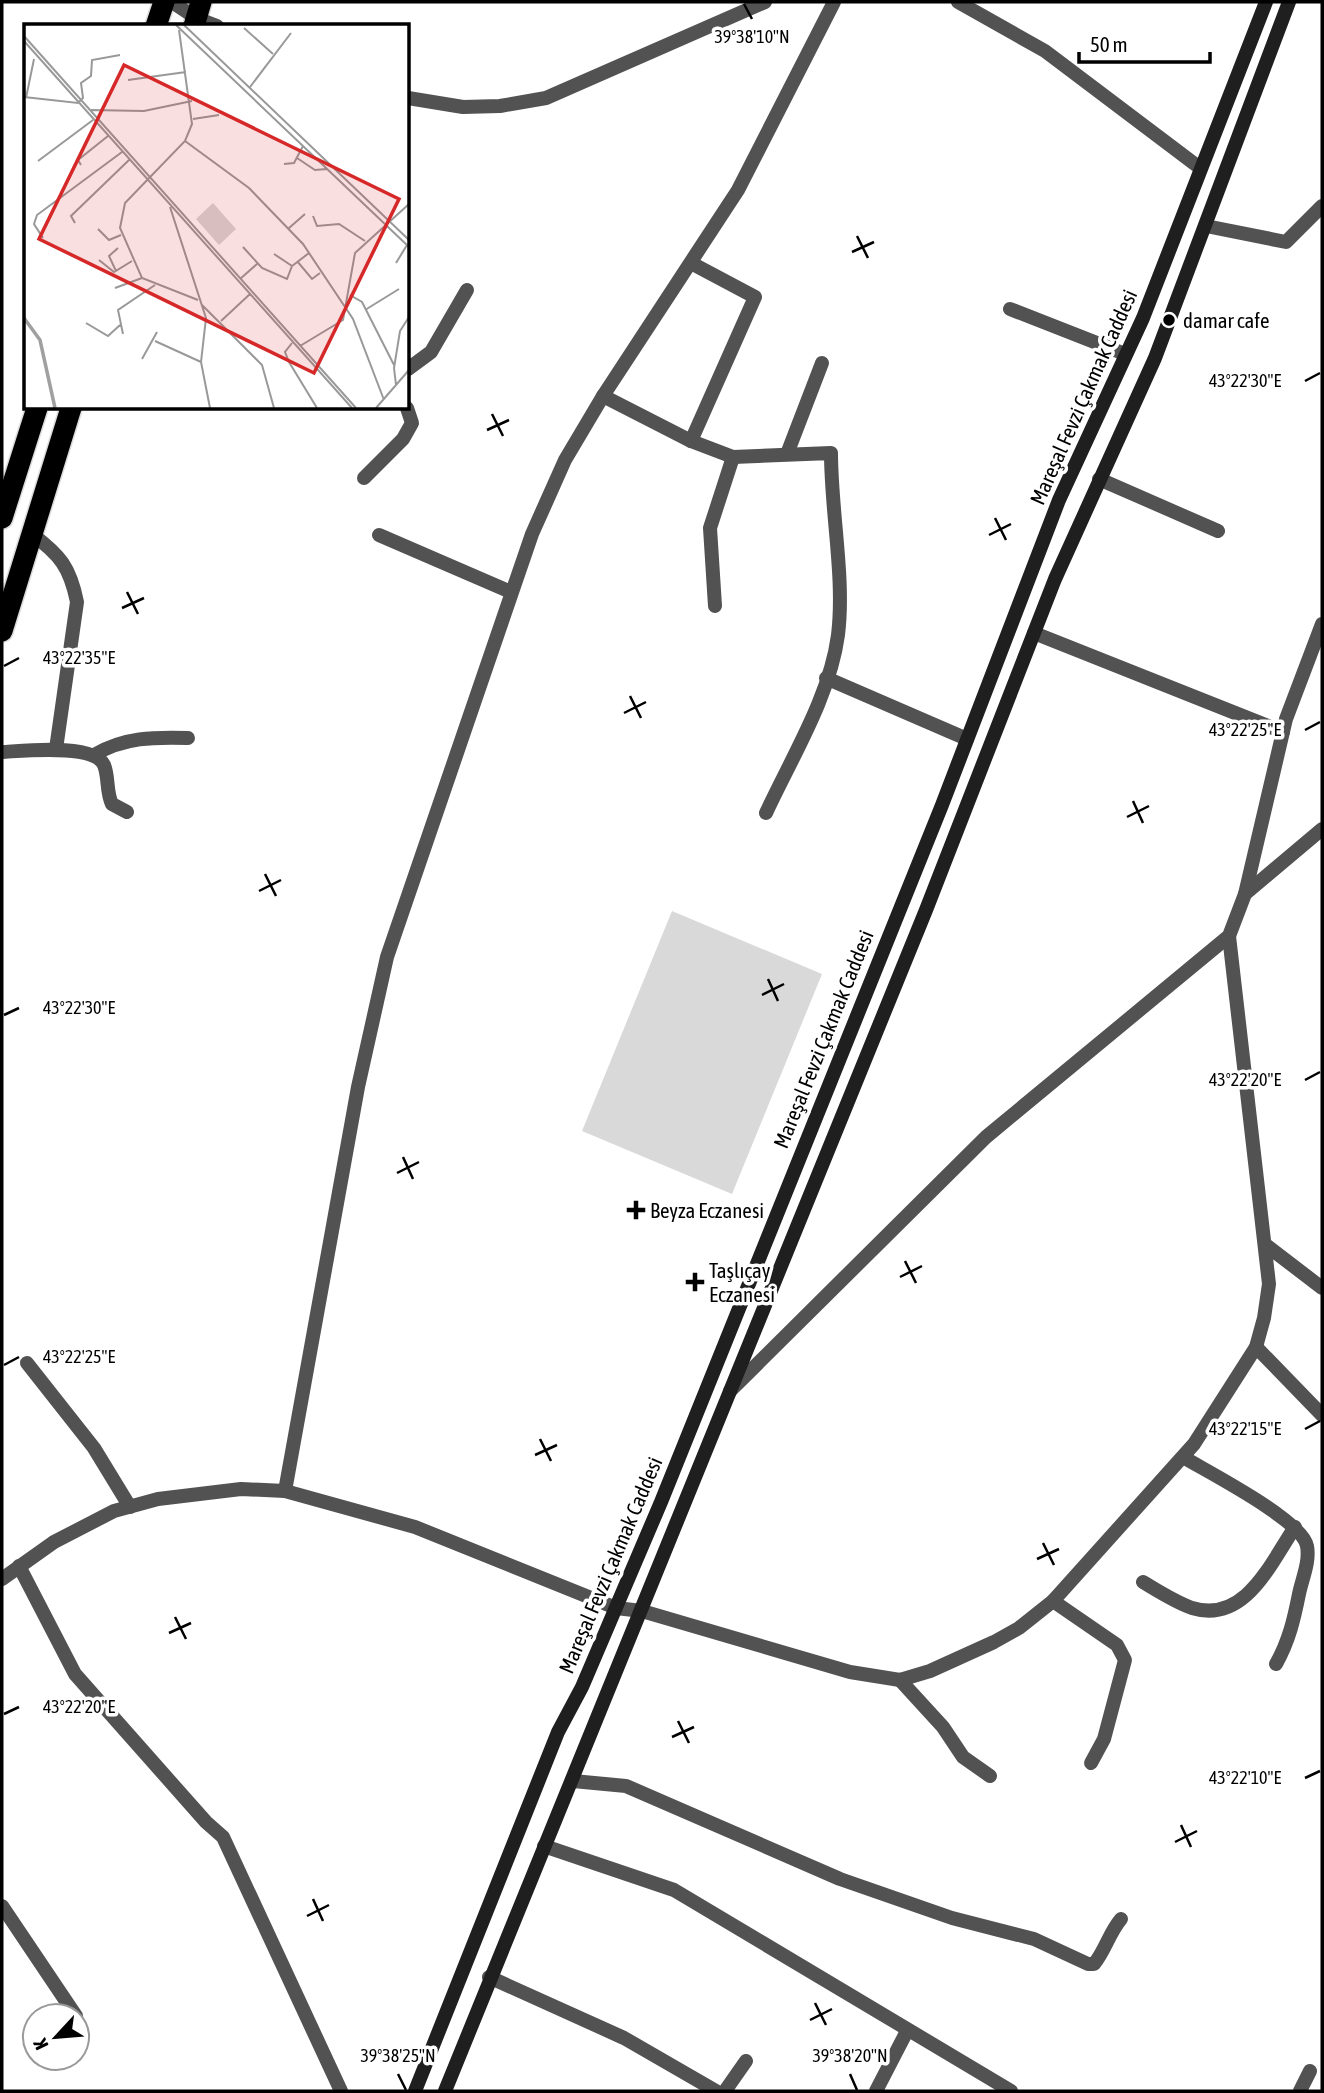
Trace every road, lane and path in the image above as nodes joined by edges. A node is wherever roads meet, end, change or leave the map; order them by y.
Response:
1 (164, 2) edge
2 (172, 2) edge
3 (765, 2) edge
4 (834, 2) edge
5 (958, 2) edge
6 (1266, 2) edge
7 (1289, 2) edge
8 (738, 7) edge
9 (197, 15) edge
10 (157, 24) edge
11 (213, 24) edge
12 (410, 98) edge
13 (1200, 168) junction
14 (1322, 206) edge
15 (1206, 226) junction
16 (691, 263) junction
17 (467, 289) dead end
18 (1010, 309) dead end
19 (1125, 354) junction
20 (822, 363) dead end
21 (410, 367) edge
22 (603, 396) junction
23 (36, 410) edge
24 (70, 410) edge
25 (408, 410) edge
26 (691, 441) junction
27 (787, 454) junction
28 (733, 457) junction
29 (363, 478) dead end
30 (1099, 479) junction
31 (2, 518) edge
32 (1219, 531) dead end
33 (32, 534) junction
34 (379, 535) dead end
35 (511, 592) junction
36 (715, 606) dead end
37 (1322, 624) edge
38 (2, 631) edge
39 (1034, 633) junction
40 (826, 678) junction
41 (1283, 732) junction
42 (188, 738) dead end
43 (967, 739) junction
44 (56, 749) junction
45 (2, 752) edge
46 (94, 755) junction
47 (127, 812) dead end
48 (766, 813) dead end
49 (1322, 829) edge
50 (1245, 894) junction
51 (1229, 936) junction
52 (1266, 1245) junction
53 (1322, 1289) edge
54 (1256, 1347) junction
55 (27, 1363) dead end
56 (729, 1392) junction
57 (1322, 1415) edge
58 (1183, 1457) junction
59 (285, 1491) junction
60 (130, 1507) junction
61 (1294, 1527) junction
62 (19, 1566) junction
63 (2, 1579) edge
64 (1143, 1583) dead end
65 (1053, 1601) junction
66 (616, 1608) junction
67 (642, 1611) junction
68 (1276, 1664) dead end
69 (900, 1680) junction
70 (1091, 1763) dead end
71 (990, 1776) dead end
72 (573, 1781) junction
73 (544, 1846) junction
74 (2, 1906) edge
75 (1121, 1919) dead end
76 (489, 1977) junction
77 (66, 2002) edge
78 (907, 2031) junction
79 (746, 2061) dead end
80 (1310, 2071) dead end
81 (341, 2091) edge
82 (415, 2091) edge
83 (445, 2091) edge
84 (716, 2091) edge
85 (725, 2091) edge
86 (876, 2091) edge
87 (1011, 2091) edge
88 (1300, 2091) edge

1 - 10 highway
2 - 9 street
3 - 8 street
4 - 16 street
5 - 13 street
6 - 13 street, Mareşal Fevzi Çakmak Caddesi
7 - 15 street
8 - 12 street
9 - 11 street
13 - 19 street, Mareşal Fevzi Çakmak Caddesi
14 - 15 street
15 - 30 street
16 - 22 street
16 - 26 street
17 - 21 street
18 - 19 street
19 - 43 street, Mareşal Fevzi Çakmak Caddesi
20 - 27 street
22 - 26 street
22 - 35 street
23 - 31 highway
24 - 33 highway
25 - 29 street
26 - 28 street
27 - 28 street
27 - 40 street
28 - 36 street
30 - 32 street
30 - 39 street
33 - 38 highway
33 - 44 street
34 - 35 street
35 - 59 street
37 - 41 street
39 - 41 street
39 - 56 street
40 - 43 street
40 - 48 street
41 - 50 street
42 - 46 street
43 - 66 street, Mareşal Fevzi Çakmak Caddesi
44 - 45 street
44 - 46 street
46 - 47 street
49 - 50 street
50 - 51 street
51 - 52 street
51 - 56 street
52 - 53 street
52 - 54 street
54 - 57 street
54 - 58 street
55 - 60 street
56 - 67 street
58 - 61 street
58 - 65 street
59 - 60 street
59 - 66 street
60 - 62 street
61 - 64 street
61 - 68 street
62 - 63 street
62 - 81 street
65 - 69 street
65 - 70 street
66 - 67 street
66 - 82 street, Mareşal Fevzi Çakmak Caddesi
67 - 69 street
67 - 72 street
69 - 71 street
72 - 73 street
72 - 75 street
73 - 76 street
73 - 78 street
74 - 77 street
76 - 83 street
76 - 84 street
78 - 86 street
78 - 87 street
79 - 85 street
80 - 88 street

